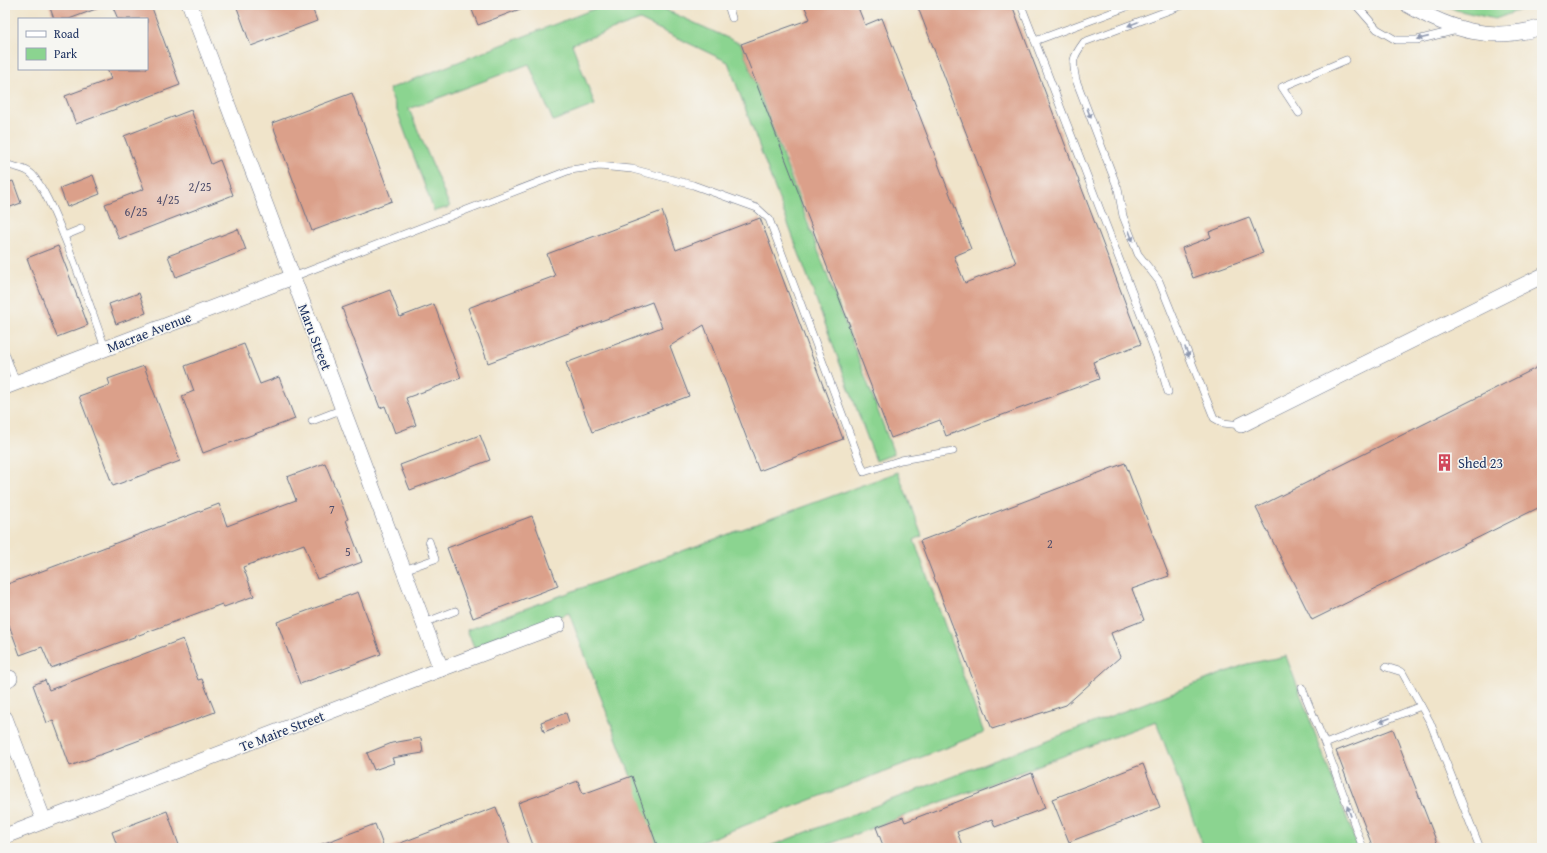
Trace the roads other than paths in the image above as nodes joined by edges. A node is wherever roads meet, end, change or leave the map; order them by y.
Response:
1 (190, 5) edge
2 (728, 5) edge
3 (1021, 5) edge
4 (1132, 5) edge
5 (1183, 5) edge
6 (1356, 5) edge
7 (1408, 5) edge
8 (732, 18) dead end
9 (1542, 27) edge
10 (1461, 29) junction
11 (1035, 41) junction
12 (1346, 60) dead end
13 (1299, 113) dead end
14 (5, 166) edge
15 (82, 229) dead end
16 (64, 236) junction
17 (1542, 276) edge
18 (293, 277) junction
19 (105, 348) junction
20 (5, 352) edge
21 (10, 385) edge
22 (1168, 392) dead end
23 (342, 409) junction
24 (312, 421) dead end
25 (1241, 425) joint
26 (952, 451) dead end
27 (428, 541) dead end
28 (404, 570) junction
29 (455, 611) dead end
30 (424, 623) junction
31 (558, 626) dead end
32 (1386, 667) dead end
33 (441, 669) junction
34 (1302, 688) dead end
35 (1421, 706) junction
36 (5, 718) edge
37 (1324, 744) junction
38 (44, 821) junction
39 (5, 836) edge
40 (1363, 848) edge
41 (1480, 848) edge

1 - 18 street, Maru Street
2 - 8 lane
3 - 11 lane
4 - 11 lane
5 -> 25 lane
10 -> 6 lane
7 - 10 street
9 - 10 street
11 - 22 lane
12 - 13 lane
14 - 16 lane
15 - 16 lane
16 - 19 lane
17 - 25 street
18 - 19 street, Macrae Avenue
18 - 23 street, Maru Street
18 - 26 lane
19 - 21 street, Macrae Avenue
20 - 21 lane
23 - 24 lane
23 - 28 street, Maru Street
27 - 28 lane
28 - 30 street, Maru Street
29 - 30 lane
30 - 33 street, Maru Street
31 - 33 street, Te Maire Street
32 - 35 lane
33 - 38 street, Te Maire Street
34 - 37 lane
35 -> 37 lane
35 - 41 lane
36 - 38 street
40 -> 37 lane
38 - 39 street, Te Maire Street

